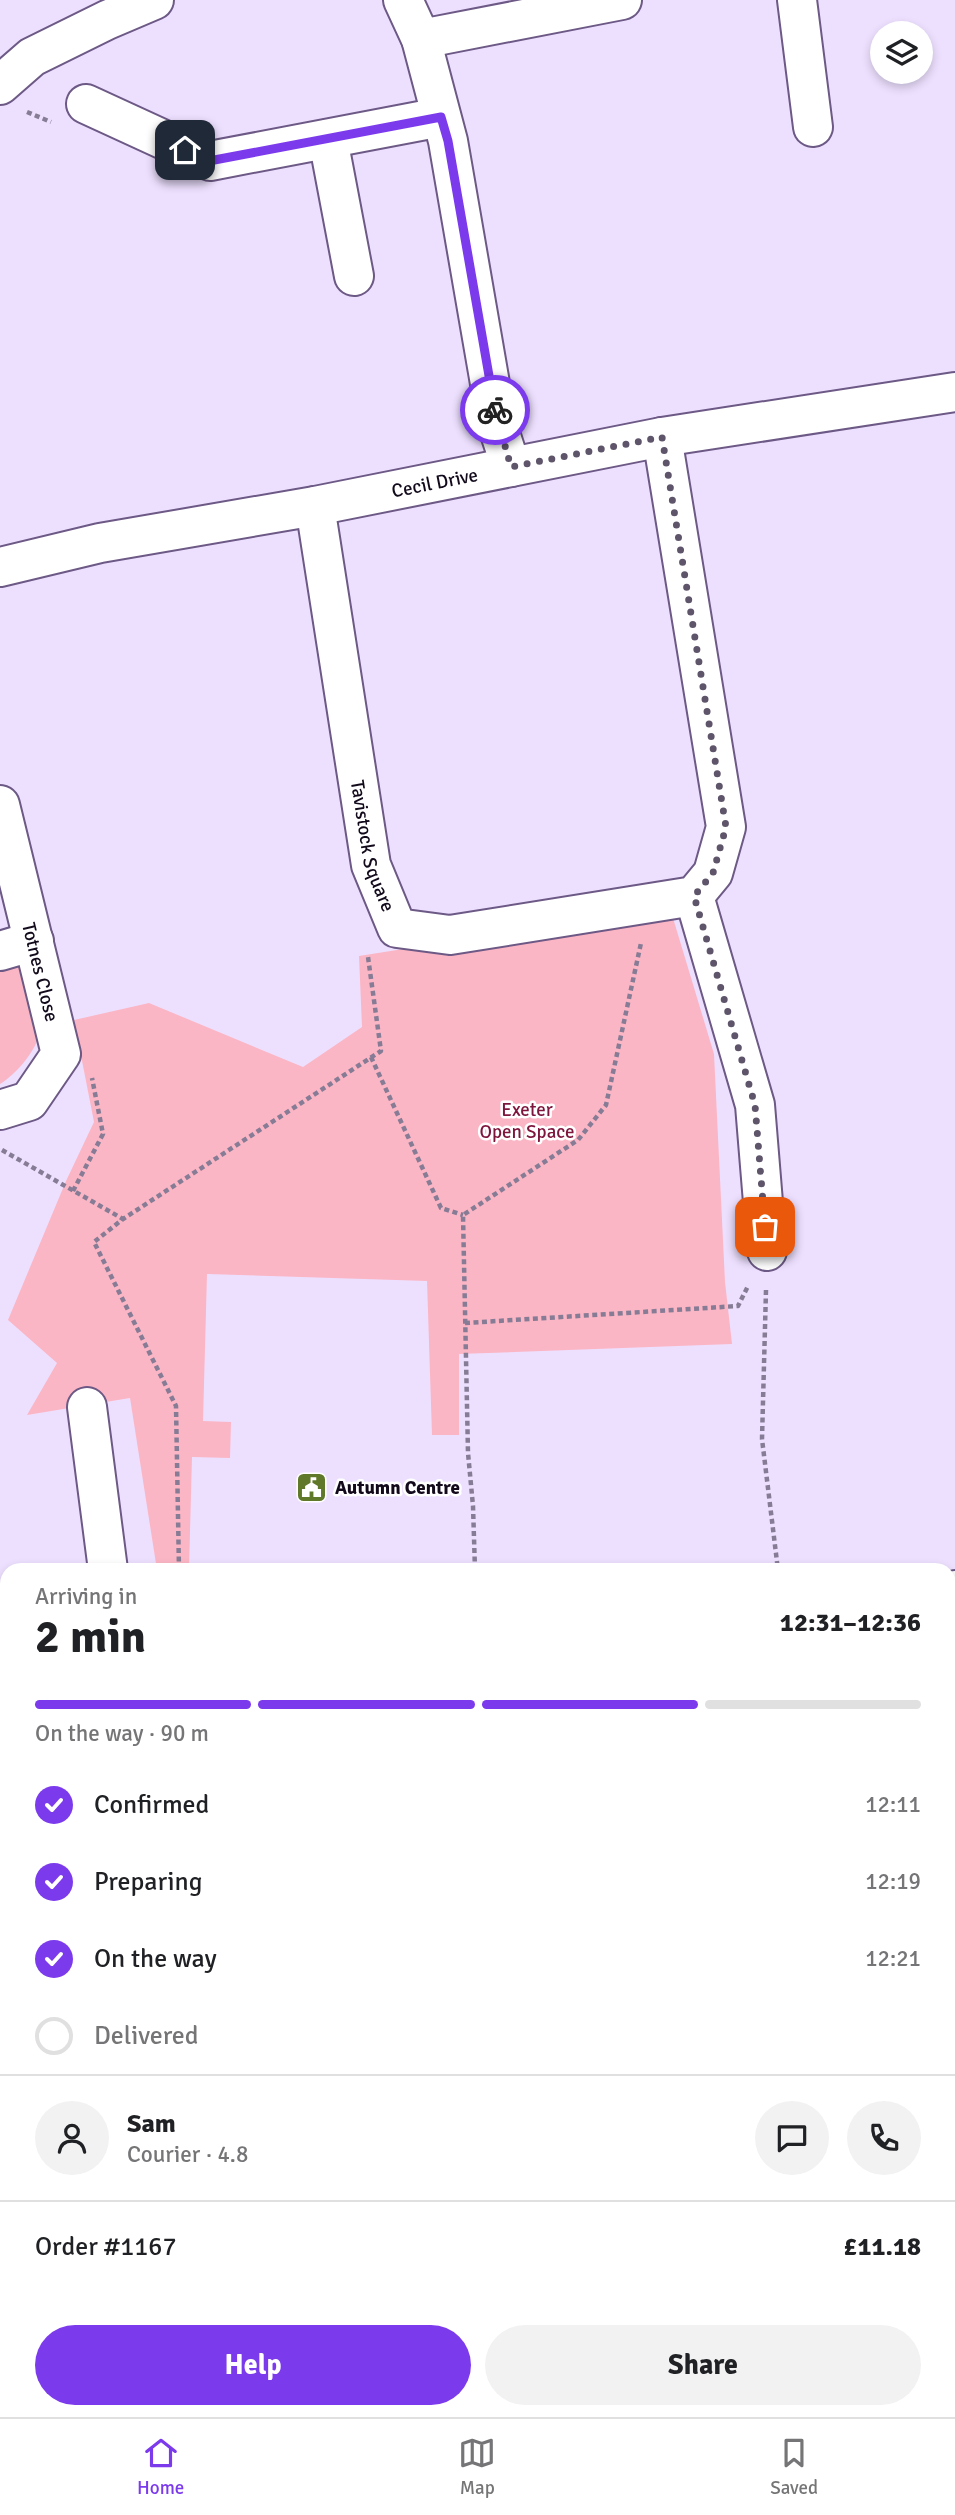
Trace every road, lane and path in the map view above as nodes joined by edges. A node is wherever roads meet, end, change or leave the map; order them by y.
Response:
1 (154, 0) edge
2 (402, 0) edge
3 (622, 0) edge
4 (797, 0) edge
5 (421, 39) junction
6 (0, 85) edge
7 (86, 104) dead end
8 (441, 117) junction
9 (813, 127) dead end
10 (328, 139) junction
11 (354, 276) dead end
12 (955, 392) edge
13 (662, 437) junction
14 (511, 467) junction
15 (315, 506) junction
16 (0, 567) edge
17 (0, 805) edge
18 (694, 896) junction
19 (653, 902) junction
20 (366, 944) dead end
21 (17, 946) edge
22 (61, 1054) junction
23 (371, 1057) junction
24 (0, 1110) edge
25 (0, 1149) edge
26 (73, 1191) junction
27 (463, 1215) junction
28 (123, 1219) junction
29 (767, 1251) junction
30 (465, 1323) junction
31 (87, 1407) dead end
32 (106, 1563) edge
33 (179, 1563) edge
34 (475, 1563) edge
35 (777, 1563) edge

1 - 6 street
2 - 5 street
3 - 5 street
4 - 9 street
5 - 8 street
7 - 10 street
8 - 10 street
8 - 14 street
10 - 11 street
12 - 13 street, Cecil Drive
13 - 14 street, Cecil Drive
13 - 18 street
14 - 15 street, Cecil Drive
15 - 16 street, Cecil Drive
15 - 19 street, Tavistock Square
17 - 21 street, Totnes Close
18 - 19 street, Tavistock Square
18 - 29 street
19 - 27 path
20 - 23 path
21 - 22 street, Totnes Close
22 - 24 street
22 - 26 path
23 - 27 path
23 - 28 path
25 - 26 path
26 - 28 path
27 - 30 path
28 - 33 path
29 - 30 path
29 - 35 path
30 - 34 path
31 - 32 street

